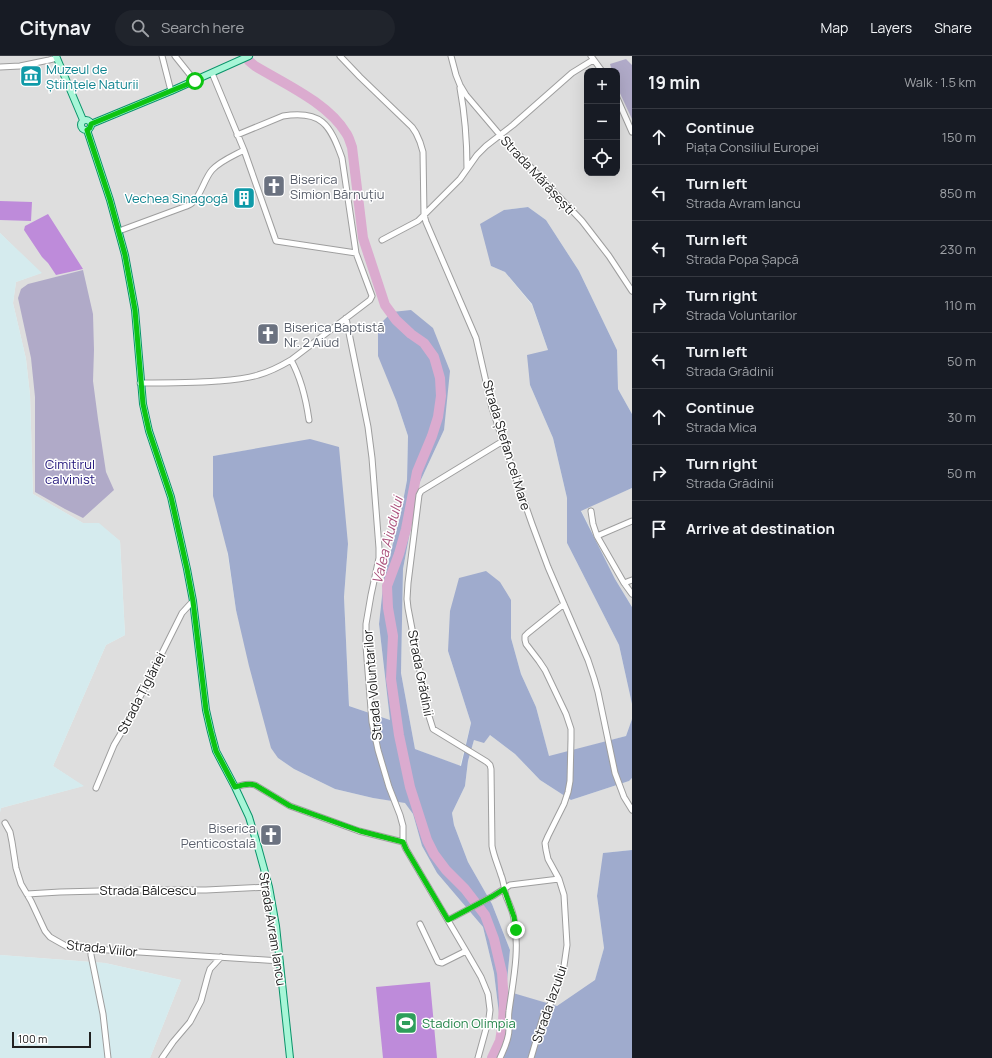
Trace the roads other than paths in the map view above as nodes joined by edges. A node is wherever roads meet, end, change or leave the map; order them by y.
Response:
1 (162, 56) edge
2 (175, 56) edge
3 (249, 56) edge
4 (340, 56) edge
5 (451, 56) edge
6 (56, 57) edge
7 (592, 58) edge
8 (0, 67) edge
9 (600, 68) edge
10 (212, 73) junction
11 (195, 81) junction
12 (460, 85) junction
13 (171, 91) junction
14 (620, 104) edge
15 (83, 120) junction
16 (91, 124) junction
17 (87, 130) junction
18 (632, 132) edge
19 (237, 135) junction
20 (500, 135) junction
21 (244, 150) junction
22 (467, 168) junction
23 (424, 215) junction
24 (119, 231) junction
25 (382, 240) dead end
26 (356, 253) junction
27 (632, 291) edge
28 (346, 318) junction
29 (291, 360) junction
30 (140, 383) junction
31 (309, 420) dead end
32 (502, 441) junction
33 (591, 511) dead end
34 (632, 522) edge
35 (597, 536) junction
36 (632, 580) edge
37 (624, 583) junction
38 (632, 594) edge
39 (193, 601) junction
40 (564, 604) junction
41 (235, 787) junction
42 (96, 788) dead end
43 (632, 810) edge
44 (5, 823) dead end
45 (403, 842) junction
46 (559, 879) junction
47 (269, 887) junction
48 (504, 889) junction
49 (27, 894) junction
50 (448, 920) junction
51 (420, 924) dead end
52 (91, 948) junction
53 (466, 951) junction
54 (221, 957) junction
55 (280, 961) junction
56 (108, 1058) edge
57 (162, 1058) edge
58 (290, 1058) edge
59 (478, 1058) edge
60 (500, 1058) edge
61 (530, 1058) edge

1 - 13 street
2 - 11 street
3 - 10 main road
4 - 23 street, Strada Ștefan cel Mare
5 - 12 street, Strada Mărășești
6 - 8 street
6 - 15 main road
7 - 9 street
7 - 20 street
10 - 11 main road
10 - 19 street
11 - 13 main road
12 - 20 street, Strada Mărășești
12 - 22 street
13 - 16 main road
14 - 18 street
15 - 16 main road
15 - 17 main road
16 - 17 main road
17 - 24 main road, Strada Avram Iancu
19 - 21 street
19 - 26 street
20 - 22 street
20 - 27 street, Strada Mărășești
21 - 24 street
21 - 26 street
22 - 23 street
23 - 25 street
23 - 32 street, Strada Ștefan cel Mare
24 - 30 main road, Strada Avram Iancu
26 - 28 street
28 - 29 street
28 - 45 street, Strada Voluntarilor
29 - 30 street
29 - 31 street
30 - 39 main road, Strada Avram Iancu
32 - 40 street, Strada Ștefan cel Mare
32 - 48 street, Strada Grădinii
33 - 35 street
34 - 35 street
35 - 37 street
36 - 37 street
37 - 38 street
39 - 41 main road, Strada Avram Iancu
39 - 42 street, Strada Țiglăriei
40 - 43 street, Strada Ștefan cel Mare
40 - 46 street, Strada Iazului
41 - 45 street
41 - 47 main road, Strada Avram Iancu
44 - 49 street, Strada Viilor
45 - 50 street, Strada Voluntarilor
46 - 48 street
46 - 61 street, Strada Iazului
47 - 49 street, Strada Bălcescu
47 - 55 main road, Strada Avram Iancu
48 - 50 street
48 - 60 street, Strada Grădinii
49 - 52 street, Strada Viilor
50 - 53 street, Strada Voluntarilor
51 - 53 street
52 - 54 street, Strada Viilor
52 - 56 street
53 - 59 street, Strada Voluntarilor
54 - 55 street, Strada Viilor
54 - 57 street
55 - 58 main road, Strada Avram Iancu

